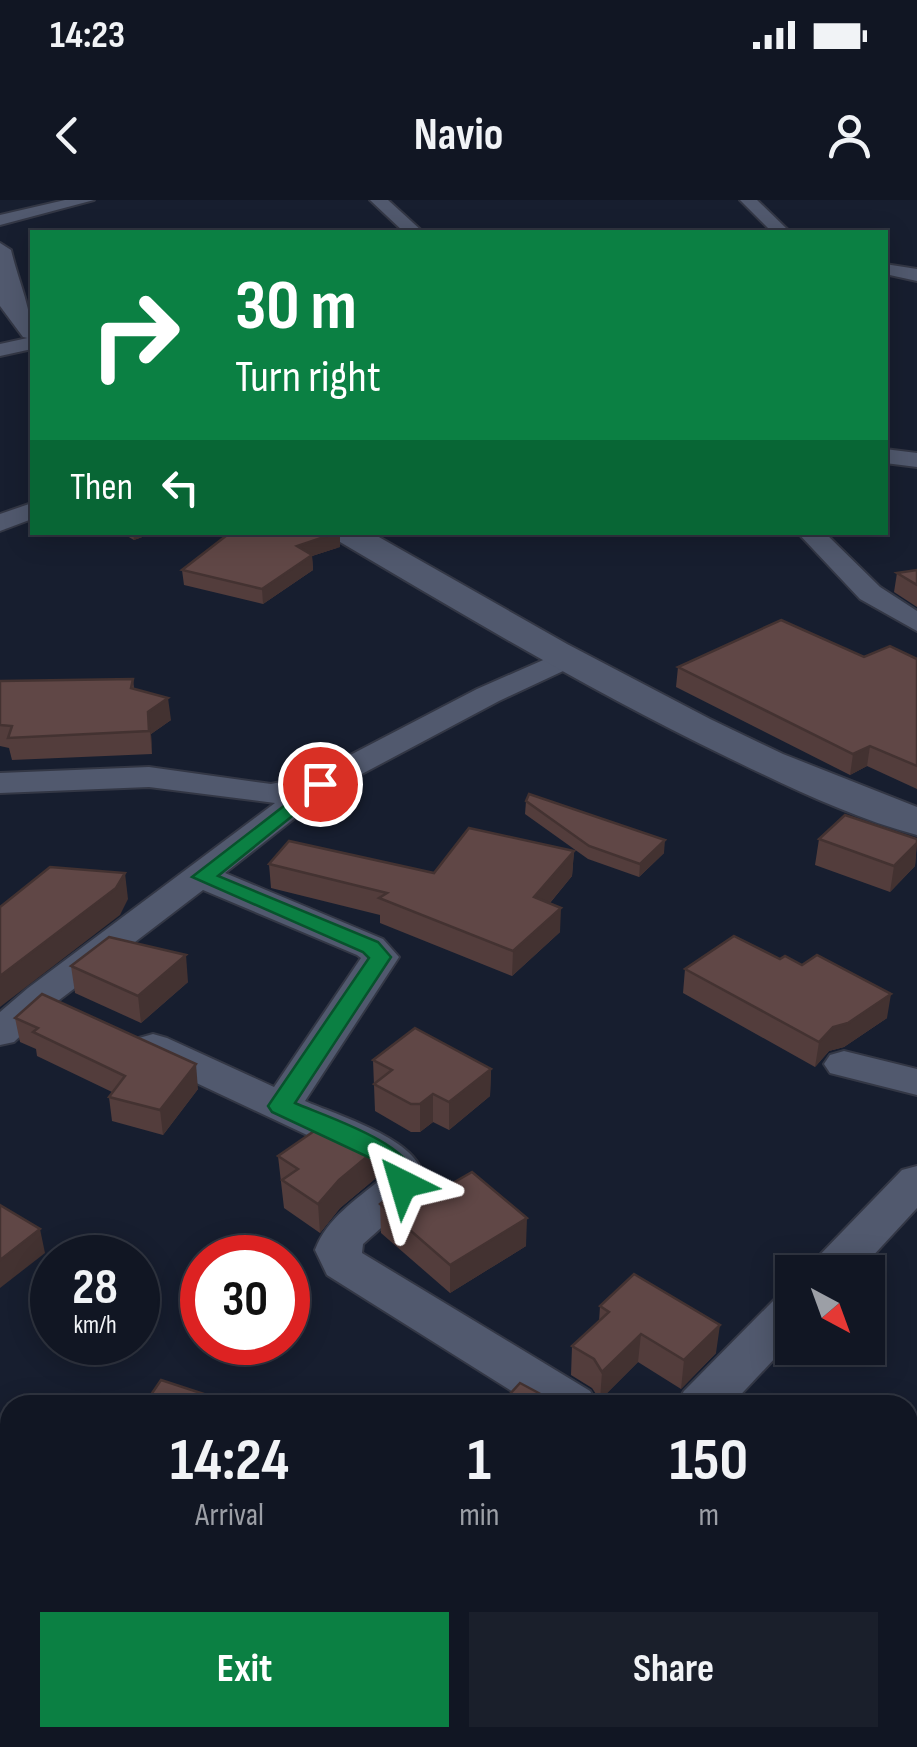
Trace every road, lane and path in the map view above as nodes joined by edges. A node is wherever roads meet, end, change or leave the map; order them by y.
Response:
1 (86, 200) edge
2 (378, 200) edge
3 (748, 200) edge
4 (0, 220) edge
5 (412, 230) edge
6 (780, 230) edge
7 (0, 250) edge
8 (888, 270) edge
9 (917, 275) edge
10 (30, 329) edge
11 (30, 343) edge
12 (0, 350) edge
13 (888, 456) edge
14 (917, 460) edge
15 (30, 511) edge
16 (0, 523) edge
17 (351, 535) edge
18 (812, 535) edge
19 (917, 623) edge
20 (566, 659) junction
21 (0, 783) edge
22 (320, 784) junction
23 (917, 822) edge
24 (203, 877) junction
25 (76, 1012) junction
26 (0, 1033) edge
27 (844, 1064) dead end
28 (917, 1082) edge
29 (281, 1106) junction
30 (917, 1181) edge
31 (847, 1255) edge
32 (775, 1329) edge
33 (557, 1395) edge
34 (710, 1395) edge

1 - 4 street
2 - 5 street
3 - 6 street
7 - 10 street
8 - 9 street
11 - 12 street
13 - 14 street
15 - 16 street
17 - 20 street
18 - 19 street
20 - 22 street
20 - 23 street
21 - 22 street
22 - 24 street
24 - 25 street
24 - 29 street
25 - 26 street
25 - 29 street
27 - 28 street
29 - 33 street
30 - 31 street
32 - 34 street

